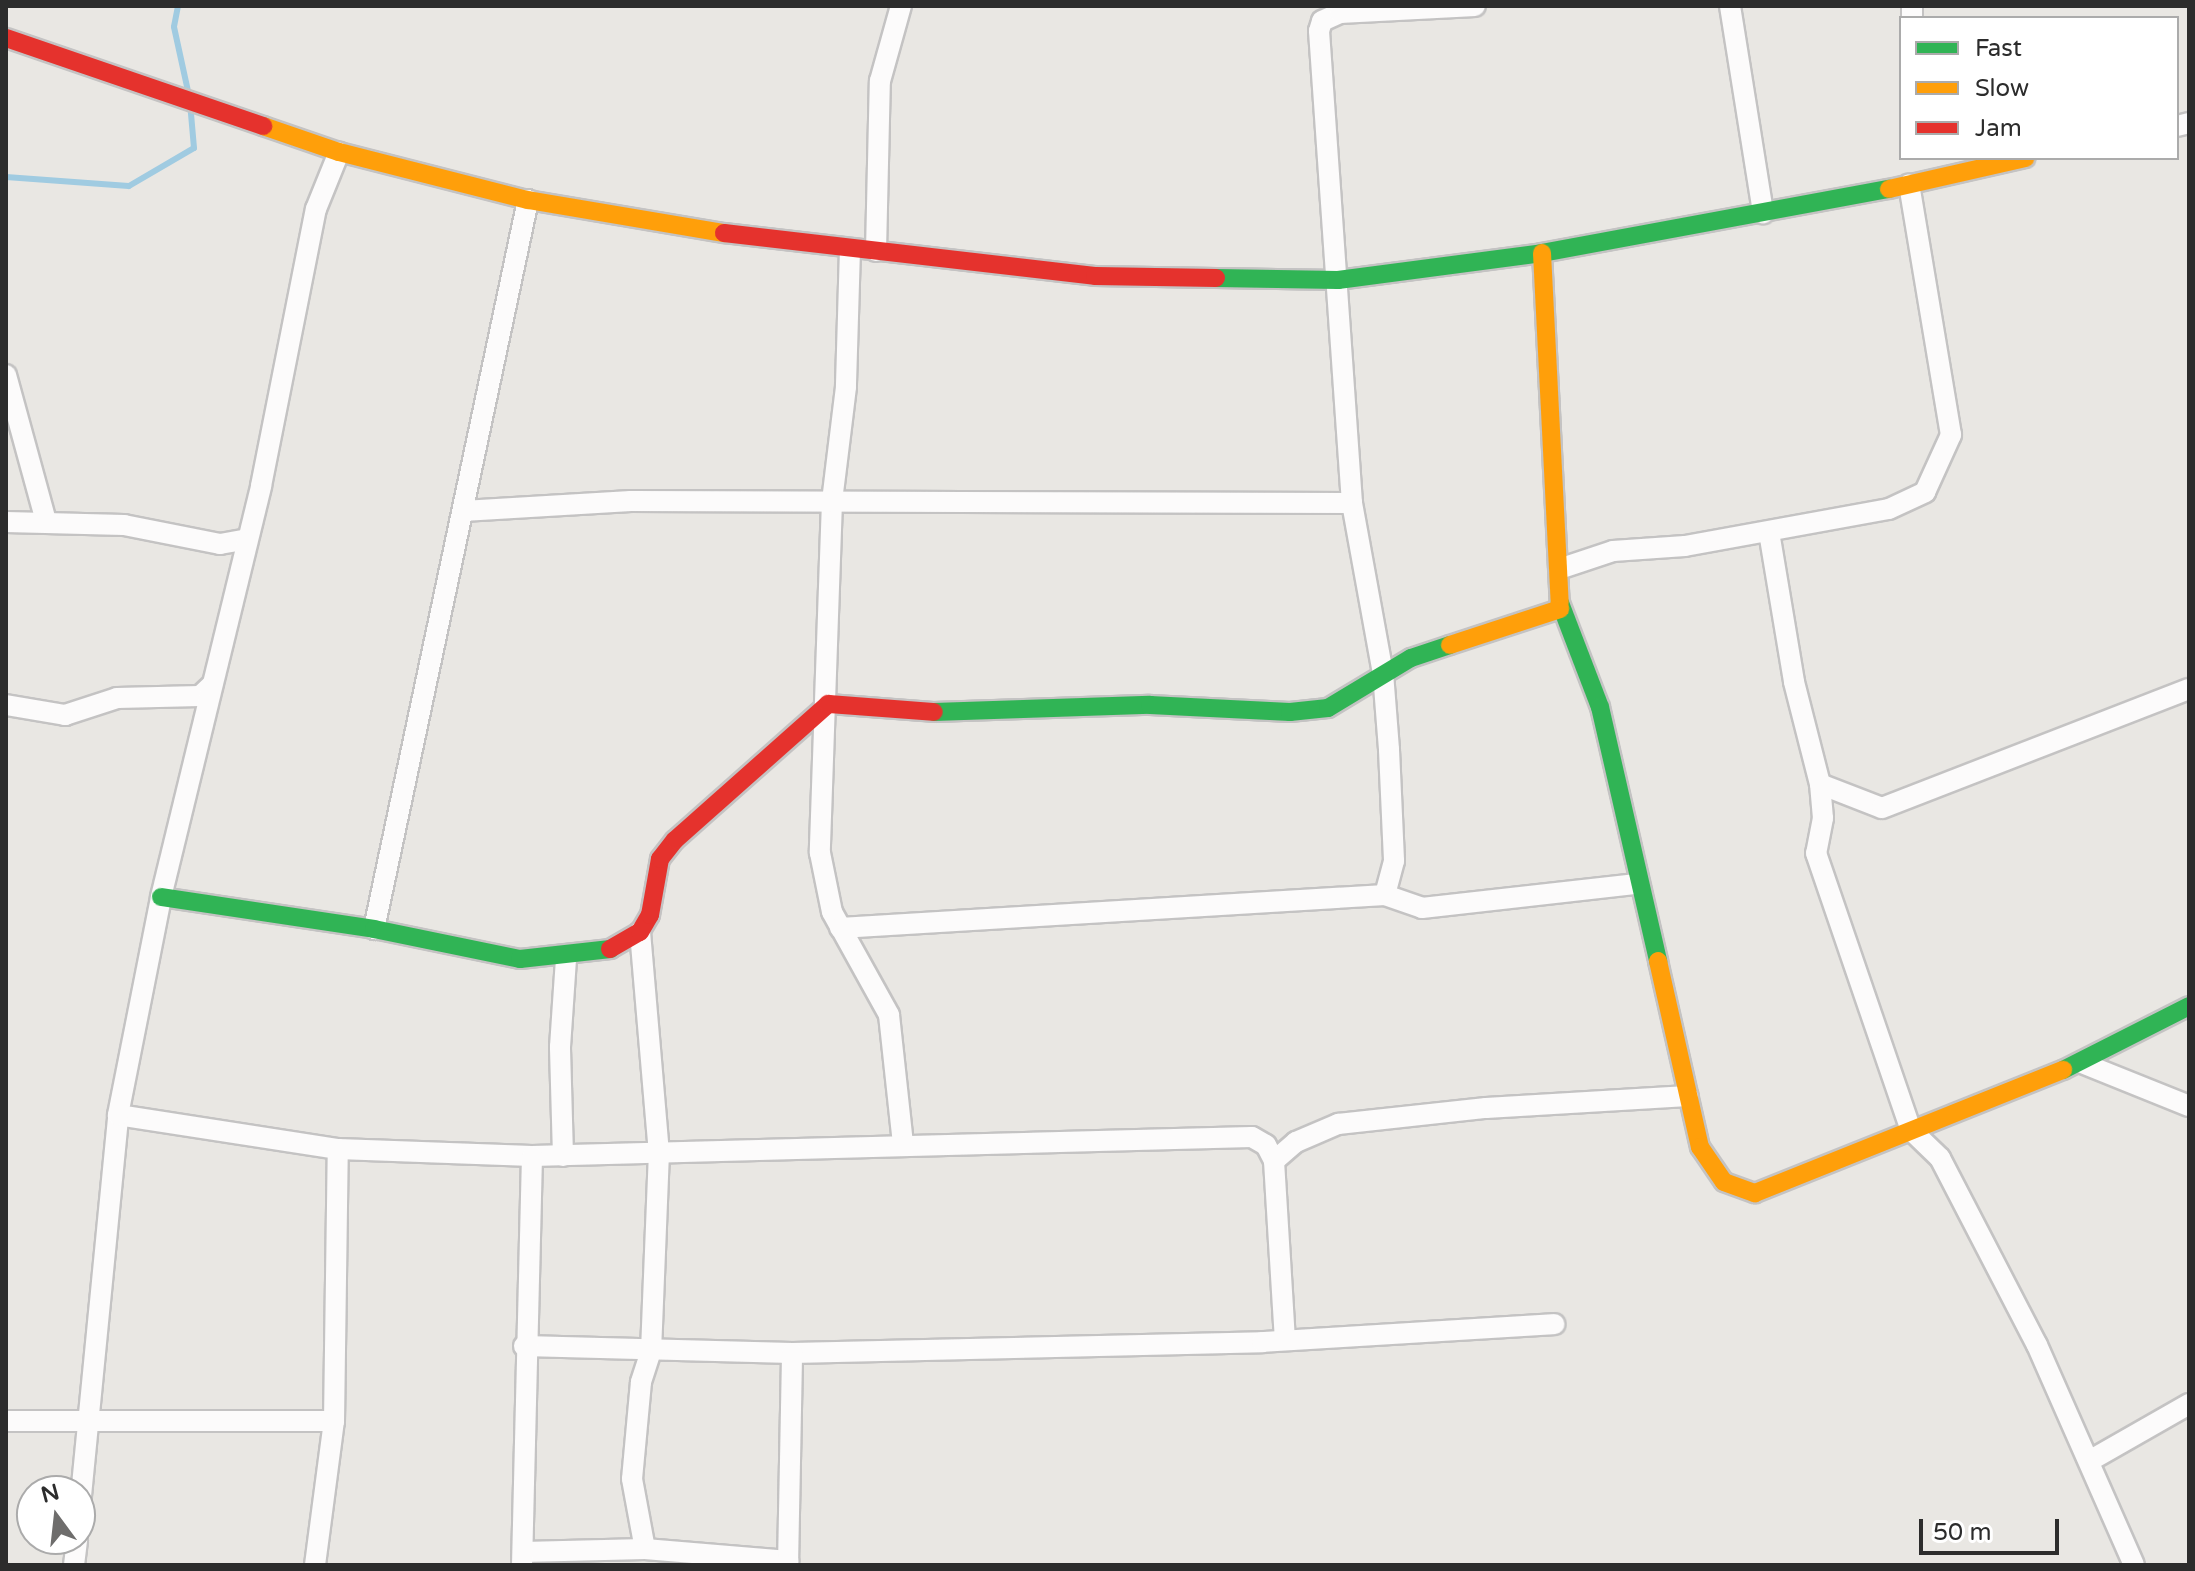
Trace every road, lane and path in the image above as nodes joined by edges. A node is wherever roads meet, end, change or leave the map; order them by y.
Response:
1 (901, 6) edge
2 (1475, 6) edge
3 (1730, 6) edge
4 (6, 38) edge
5 (339, 152) junction
6 (2008, 160) edge
7 (1935, 168) edge
8 (1909, 185) junction
9 (528, 200) junction
10 (1763, 213) junction
11 (850, 249) junction
12 (876, 251) junction
13 (1542, 253) junction
14 (1338, 280) junction
15 (6, 375) edge
16 (832, 501) junction
17 (1352, 503) junction
18 (463, 511) junction
19 (46, 521) junction
20 (9, 526) edge
21 (1769, 532) junction
22 (248, 539) junction
23 (1559, 569) junction
24 (1560, 609) junction
25 (1383, 673) junction
26 (212, 685) junction
27 (2189, 689) edge
28 (828, 704) junction
29 (6, 705) edge
30 (1820, 784) junction
31 (1637, 884) junction
32 (1385, 895) junction
33 (161, 897) junction
34 (840, 928) junction
35 (374, 929) junction
36 (640, 932) junction
37 (566, 958) junction
38 (2189, 1006) edge
39 (2082, 1063) junction
40 (1688, 1096) junction
41 (2189, 1106) edge
42 (118, 1115) junction
43 (1911, 1130) junction
44 (903, 1144) junction
45 (338, 1149) junction
46 (659, 1152) junction
47 (532, 1156) junction
48 (563, 1156) junction
49 (1274, 1161) junction
50 (1554, 1324) dead end
51 (1285, 1340) junction
52 (524, 1346) junction
53 (651, 1351) junction
54 (792, 1353) junction
55 (2189, 1404) edge
56 (6, 1421) edge
57 (334, 1421) junction
58 (88, 1425) junction
59 (2091, 1460) junction
60 (83, 1475) edge
61 (645, 1549) junction
62 (522, 1559) edge
63 (788, 1563) edge
64 (315, 1565) edge
65 (2134, 1565) edge

1 - 12 street
2 - 14 street
3 - 10 street
4 - 5 street
5 - 9 street
5 - 22 street
6 - 7 street
7 - 8 street
8 - 10 street
8 - 21 street
9 - 11 street
9 - 18 street
10 - 13 street
11 - 12 street
11 - 16 street
12 - 14 street
13 - 14 street
13 - 23 street
14 - 17 street
15 - 19 street
16 - 17 street
16 - 18 street
16 - 28 street
17 - 25 street
18 - 35 street
19 - 20 street
19 - 22 street
21 - 23 street
21 - 30 street
22 - 26 street
23 - 24 street
24 - 25 street
24 - 31 street
25 - 28 street
25 - 32 street
26 - 29 street
26 - 33 street
27 - 30 street
28 - 34 street
28 - 36 street
30 - 43 street
31 - 32 street
31 - 40 street
32 - 34 street
33 - 35 street
33 - 42 street
34 - 44 street
35 - 37 street
36 - 37 street
36 - 46 street
37 - 48 street
38 - 39 street
39 - 41 street
39 - 43 street
40 - 43 street
40 - 49 street
42 - 45 street
42 - 58 street
43 - 59 street
44 - 46 street
44 - 49 street
45 - 47 street
45 - 57 street
46 - 48 street
46 - 53 street
47 - 48 street
47 - 52 street
49 - 51 street
50 - 51 street
51 - 54 street
52 - 53 street
52 - 62 street
53 - 54 street
53 - 61 street
54 - 63 street
55 - 59 street
56 - 58 street
57 - 58 street
57 - 64 street
58 - 60 street
59 - 65 street
61 - 62 street
61 - 63 street

